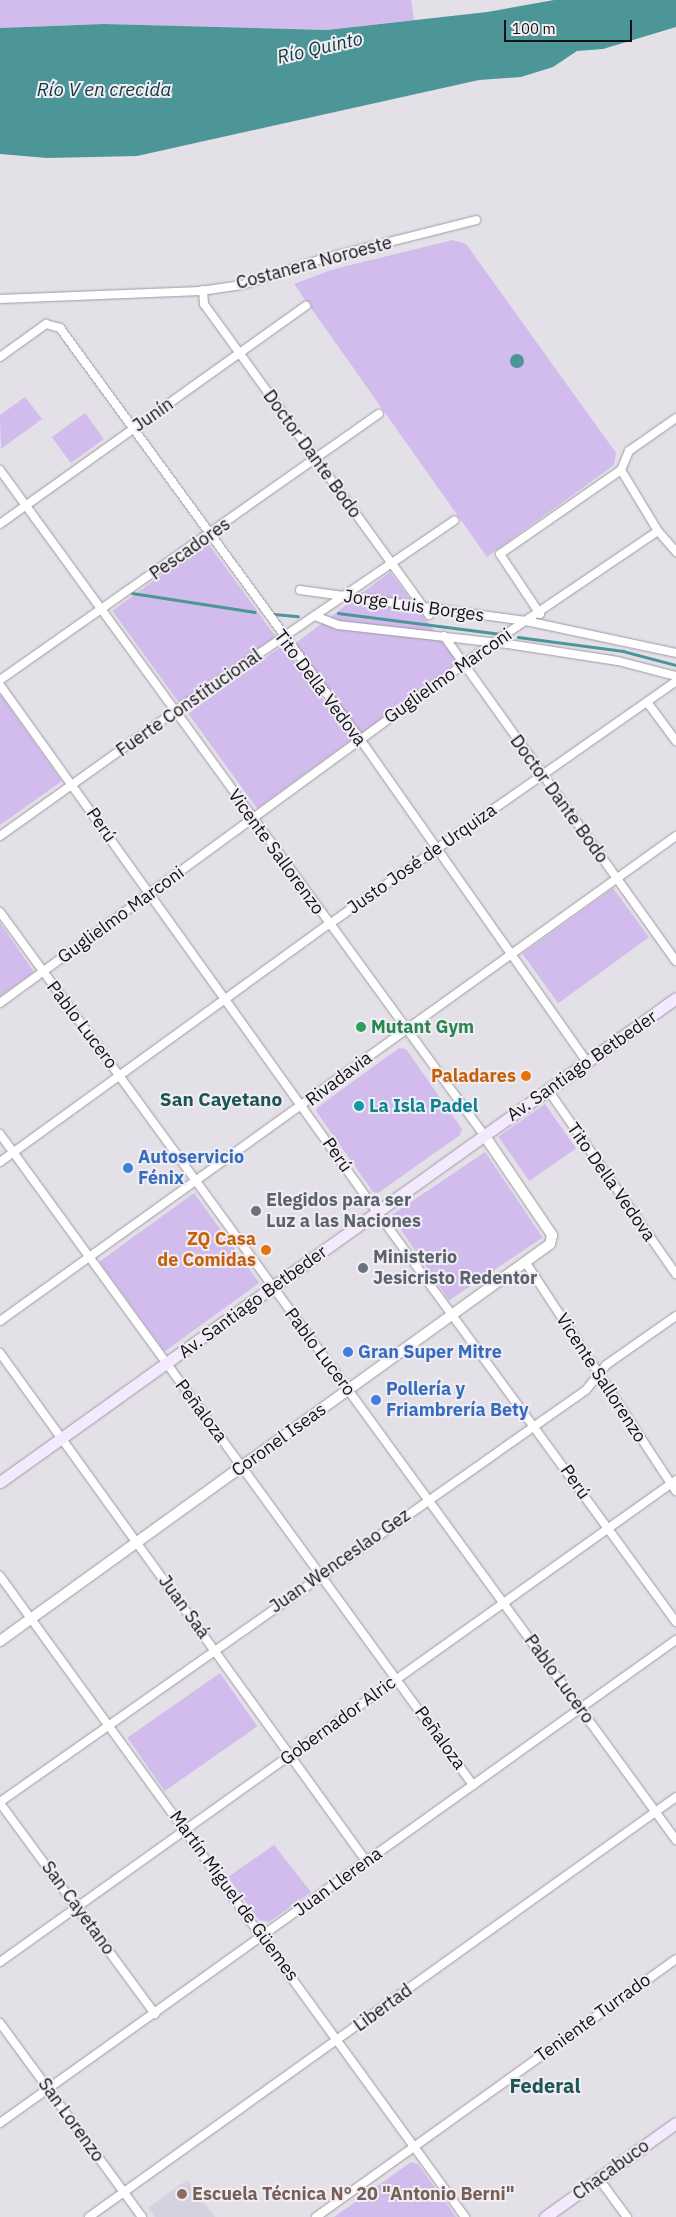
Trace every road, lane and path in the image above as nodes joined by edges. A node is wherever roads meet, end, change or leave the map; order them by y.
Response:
1 (476, 220) dead end
2 (203, 290) junction
3 (0, 299) edge
4 (306, 306) dead end
5 (239, 354) junction
6 (0, 357) edge
7 (379, 414) dead end
8 (676, 418) edge
9 (132, 430) junction
10 (316, 459) junction
11 (0, 470) edge
12 (621, 470) junction
13 (26, 506) junction
14 (454, 521) dead end
15 (0, 524) edge
16 (658, 531) junction
17 (209, 535) junction
18 (675, 550) edge
19 (392, 564) junction
20 (300, 590) dead end
21 (343, 597) junction
22 (422, 609) junction
23 (102, 611) junction
24 (540, 614) junction
25 (315, 616) junction
26 (428, 616) dead end
27 (526, 621) junction
28 (444, 636) junction
29 (283, 638) junction
30 (494, 642) junction
31 (676, 653) edge
32 (464, 664) junction
33 (676, 676) edge
34 (0, 680) edge
35 (676, 681) edge
36 (0, 685) edge
37 (647, 702) junction
38 (174, 711) junction
39 (360, 739) junction
40 (676, 741) edge
41 (542, 775) junction
42 (72, 784) junction
43 (252, 818) junction
44 (0, 836) edge
45 (676, 836) edge
46 (436, 849) junction
47 (616, 878) junction
48 (150, 894) junction
49 (0, 912) edge
50 (328, 925) junction
51 (510, 953) junction
52 (676, 961) edge
53 (43, 973) junction
54 (676, 998) edge
55 (227, 999) junction
56 (0, 1003) edge
57 (406, 1029) junction
58 (587, 1062) junction
59 (120, 1076) junction
60 (548, 1090) junction
61 (303, 1106) junction
62 (0, 1134) edge
63 (484, 1135) junction
64 (14, 1152) junction
65 (0, 1162) edge
66 (194, 1181) junction
67 (377, 1212) junction
68 (552, 1235) joint
69 (87, 1257) junction
70 (526, 1263) junction
71 (676, 1274) edge
72 (272, 1288) junction
73 (452, 1316) junction
74 (676, 1316) edge
75 (0, 1321) edge
76 (0, 1353) edge
77 (166, 1365) junction
78 (598, 1375) junction
79 (348, 1390) junction
80 (534, 1424) junction
81 (62, 1438) junction
82 (242, 1466) junction
83 (673, 1481) edge
84 (0, 1482) edge
85 (676, 1491) edge
86 (429, 1500) junction
87 (607, 1529) junction
88 (137, 1542) junction
89 (322, 1573) junction
90 (0, 1576) edge
91 (504, 1603) junction
92 (31, 1618) junction
93 (676, 1622) edge
94 (676, 1640) edge
95 (0, 1641) edge
96 (215, 1649) junction
97 (397, 1679) junction
98 (580, 1708) junction
99 (109, 1724) junction
100 (291, 1754) junction
101 (473, 1785) junction
102 (676, 1797) edge
103 (0, 1802) edge
104 (655, 1811) junction
105 (186, 1830) junction
106 (676, 1840) edge
107 (366, 1861) junction
108 (77, 1907) junction
109 (263, 1936) junction
110 (676, 1959) edge
111 (0, 1962) edge
112 (155, 2014) junction
113 (0, 2023) edge
114 (338, 2039) junction
115 (48, 2090) junction
116 (676, 2123) edge
117 (0, 2124) edge
118 (416, 2145) junction
119 (599, 2179) junction
120 (124, 2192) junction
121 (89, 2217) edge
122 (142, 2217) edge
123 (316, 2217) edge
124 (465, 2217) edge
125 (545, 2217) edge
126 (627, 2217) edge

1 - 2 street, Costanera Noroeste
2 - 3 street, Costanera Noroeste
2 - 5 street, Doctor Dante Bodo
4 - 5 street, Junín
5 - 9 street, Junín
5 - 10 street, Doctor Dante Bodo
6 - 9 street, Tito Della Vedova
7 - 10 street, Pescadores
8 - 12 street
9 - 13 street, Junín
9 - 17 street, Tito Della Vedova
10 - 17 street, Pescadores
10 - 19 street, Doctor Dante Bodo
11 - 13 street, Vicente Sallorenzo
12 - 16 street
12 - 24 street
13 - 15 street, Junín
13 - 23 street, Vicente Sallorenzo
14 - 19 street, Fuerte Constitucional
16 - 18 street
16 - 24 street, Guglielmo Marconi
17 - 23 street, Pescadores
17 - 29 street, Tito Della Vedova
19 - 21 street, Fuerte Constitucional
19 - 22 street, Doctor Dante Bodo
20 - 21 street, Jorge Luis Borges
21 - 22 street, Jorge Luis Borges
21 - 25 street, Fuerte Constitucional
22 - 26 street, Doctor Dante Bodo
22 - 27 street, Jorge Luis Borges
23 - 34 street, Pescadores
23 - 38 street, Vicente Sallorenzo
24 - 27 street, Guglielmo Marconi
25 - 28 street, Jorge Luis Borges
25 - 29 street, Fuerte Constitucional
27 - 30 street, Guglielmo Marconi
27 - 31 street, Jorge Luis Borges
28 - 30 street, Jorge Luis Borges
28 - 32 street, Doctor Dante Bodo
29 - 38 street, Fuerte Constitucional
29 - 39 street, Tito Della Vedova
30 - 32 street, Guglielmo Marconi
30 - 33 street, Jorge Luis Borges
32 - 39 street, Guglielmo Marconi
32 - 41 street, Doctor Dante Bodo
35 - 37 street, Justo José de Urquiza
36 - 42 street, Perú
37 - 40 street
37 - 41 street, Justo José de Urquiza
38 - 42 street, Fuerte Constitucional
38 - 43 street, Vicente Sallorenzo
39 - 43 street, Guglielmo Marconi
39 - 46 street, Tito Della Vedova
41 - 46 street, Justo José de Urquiza
41 - 47 street, Doctor Dante Bodo
42 - 44 street, Fuerte Constitucional
42 - 48 street, Perú
43 - 48 street, Guglielmo Marconi
43 - 50 street, Vicente Sallorenzo
45 - 47 street, Rivadavia
46 - 50 street, Justo José de Urquiza
46 - 51 street, Tito Della Vedova
47 - 51 street, Rivadavia
47 - 52 street, Doctor Dante Bodo
48 - 53 street, Guglielmo Marconi
48 - 55 street, Perú
49 - 53 street, Pablo Lucero
50 - 55 street, Justo José de Urquiza
50 - 57 street, Vicente Sallorenzo
51 - 57 street, Rivadavia
51 - 58 street, Tito Della Vedova
53 - 56 street, Guglielmo Marconi
53 - 59 street, Pablo Lucero
54 - 58 main road, Av. Santiago Betbeder
55 - 59 street, Justo José de Urquiza
55 - 61 street, Perú
57 - 61 street, Rivadavia
57 - 63 street, Vicente Sallorenzo
58 - 60 main road, Av. Santiago Betbeder
59 - 64 street, Justo José de Urquiza
59 - 66 street, Pablo Lucero
60 - 63 main road, Av. Santiago Betbeder
60 - 71 street, Tito Della Vedova
61 - 66 street, Rivadavia
61 - 67 street, Perú
62 - 64 street, Peñaloza
63 - 67 main road, Av. Santiago Betbeder
63 - 68 street, Vicente Sallorenzo
64 - 65 street, Justo José de Urquiza
64 - 69 street, Peñaloza
66 - 69 street, Rivadavia
66 - 72 street, Pablo Lucero
67 - 72 main road, Av. Santiago Betbeder
67 - 73 street, Perú
68 - 70 street, Coronel Iseas
69 - 75 street, Rivadavia
69 - 77 street, Peñaloza
70 - 73 street, Coronel Iseas
70 - 78 street, Vicente Sallorenzo
72 - 77 main road, Av. Santiago Betbeder
72 - 79 street, Pablo Lucero
73 - 79 street, Coronel Iseas
73 - 80 street, Perú
74 - 78 street, Juan Wenceslao Gez
76 - 81 street, Juan Saá
77 - 81 main road, Av. Santiago Betbeder
77 - 82 street, Peñaloza
78 - 80 street, Juan Wenceslao Gez
78 - 83 street, Vicente Sallorenzo
79 - 82 street, Coronel Iseas
79 - 86 street, Pablo Lucero
80 - 86 street, Juan Wenceslao Gez
80 - 87 street, Perú
81 - 84 main road, Av. Santiago Betbeder
81 - 88 street, Juan Saá
82 - 88 street, Coronel Iseas
82 - 89 street, Peñaloza
83 - 85 street, Vicente Sallorenzo
83 - 87 street, Gobernador Alric
86 - 89 street, Juan Wenceslao Gez
86 - 91 street, Pablo Lucero
87 - 91 street, Gobernador Alric
87 - 93 street, Perú
88 - 92 street, Coronel Iseas
88 - 96 street, Juan Saá
89 - 96 street, Juan Wenceslao Gez
89 - 97 street, Peñaloza
90 - 92 street, Martín Miguel de Güemes
91 - 97 street, Gobernador Alric
91 - 98 street, Pablo Lucero
92 - 95 street, Coronel Iseas
92 - 99 street, Martín Miguel de Güemes
94 - 98 street, Juan Llerena
96 - 99 street, Juan Wenceslao Gez
96 - 100 street, Juan Saá
97 - 100 street, Gobernador Alric
97 - 101 street, Peñaloza
98 - 101 street, Juan Llerena
98 - 104 street, Pablo Lucero
99 - 103 street, Juan Wenceslao Gez
99 - 105 street, Martín Miguel de Güemes
100 - 105 street, Gobernador Alric
100 - 107 street, Juan Saá
101 - 107 street, Juan Llerena
102 - 104 street, Libertad
103 - 108 street, San Cayetano
104 - 106 street, Pablo Lucero
104 - 114 street, Libertad
105 - 108 street, Gobernador Alric
105 - 109 street, Martín Miguel de Güemes
107 - 109 street, Juan Llerena
108 - 111 street, Gobernador Alric
108 - 112 street, San Cayetano
109 - 112 street, Juan Llerena
109 - 114 street, Martín Miguel de Güemes
110 - 118 street, Teniente Turrado
112 - 115 street, Juan Llerena
113 - 115 street, San Lorenzo
114 - 118 street, Martín Miguel de Güemes
114 - 120 street, Libertad
115 - 117 street, Juan Llerena
115 - 120 street, San Lorenzo
116 - 119 main road, Chacabuco
118 - 123 street, Teniente Turrado
118 - 124 street, Martín Miguel de Güemes
119 - 125 main road, Chacabuco
119 - 126 street
120 - 121 street, Libertad
120 - 122 street, San Lorenzo

